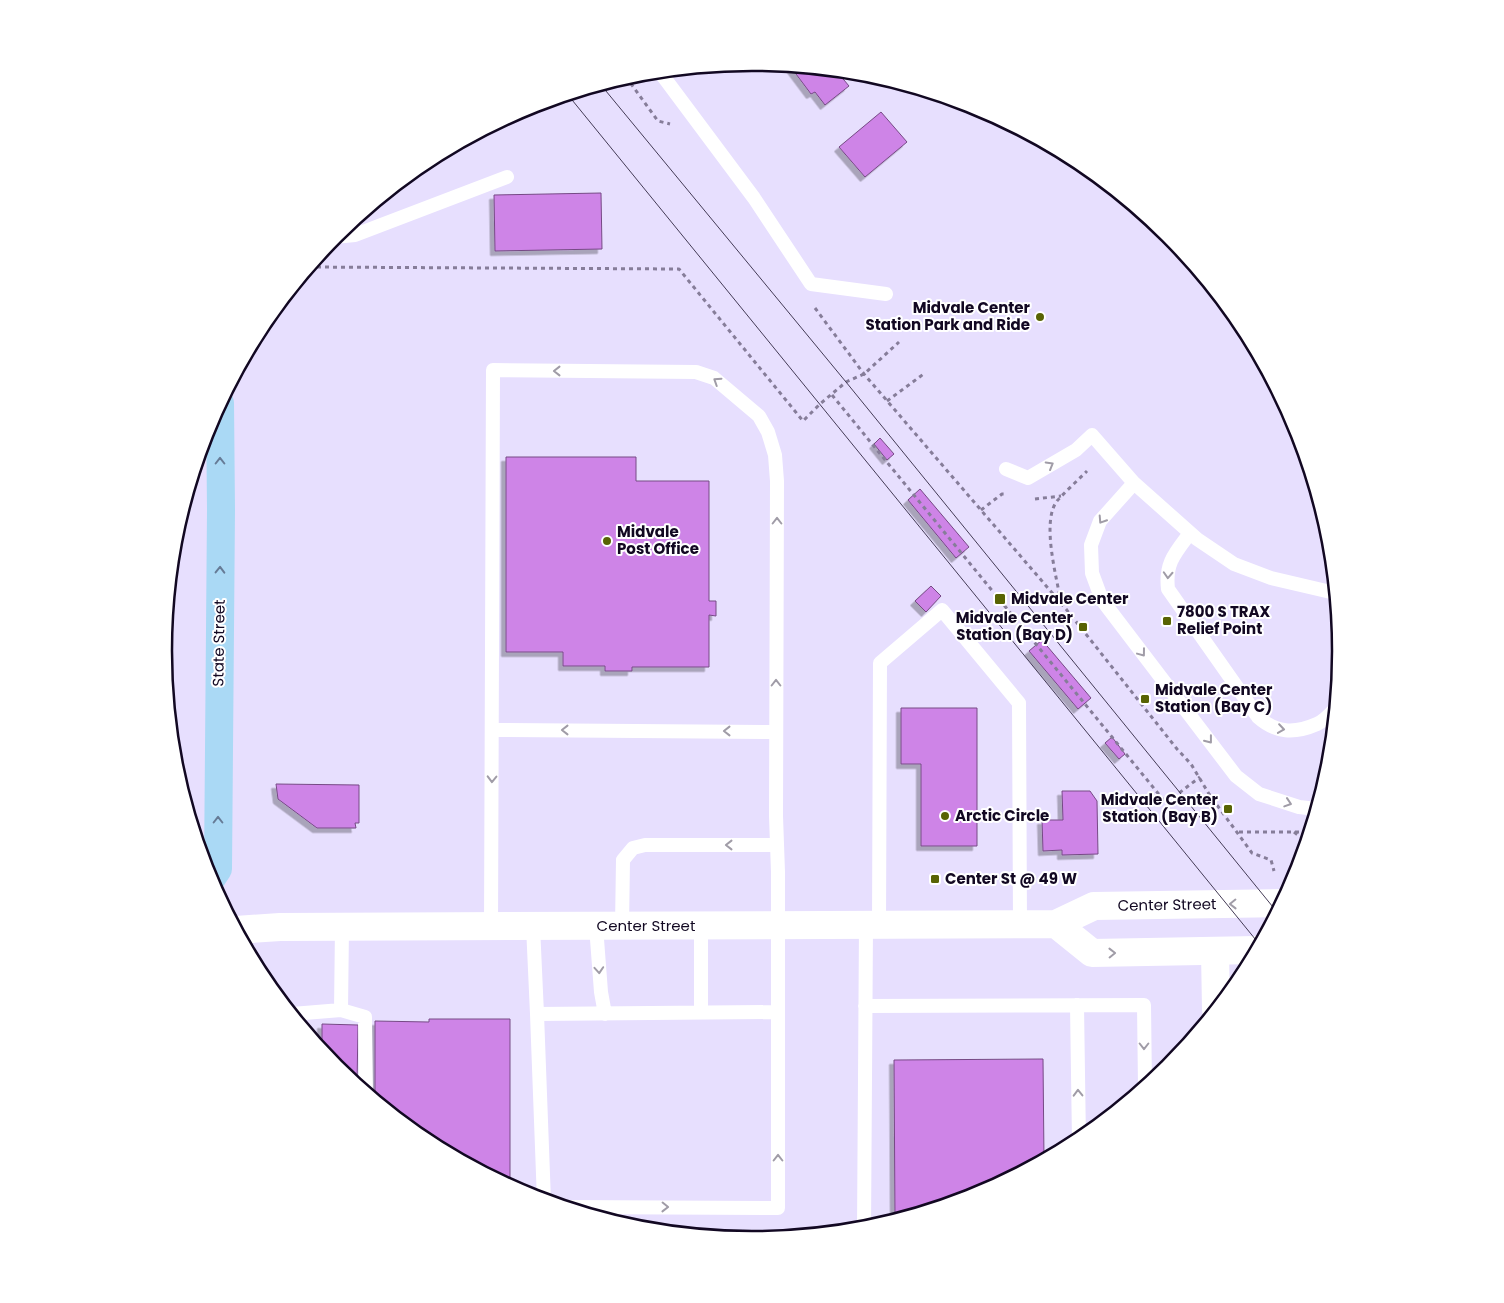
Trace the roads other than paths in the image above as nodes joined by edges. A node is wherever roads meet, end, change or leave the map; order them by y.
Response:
1 (664, 78) edge
2 (507, 177) dead end
3 (347, 236) edge
4 (886, 294) dead end
5 (220, 420) edge
6 (1006, 469) dead end
7 (1134, 483) junction
8 (1190, 533) junction
9 (1329, 592) edge
10 (1328, 715) edge
11 (493, 730) junction
12 (776, 732) junction
13 (1310, 808) edge
14 (777, 845) junction
15 (215, 872) edge
16 (1274, 903) edge
17 (1020, 924) junction
18 (1056, 924) junction
19 (701, 925) junction
20 (873, 925) junction
21 (534, 926) junction
22 (609, 926) junction
23 (779, 926) junction
24 (342, 927) junction
25 (491, 927) junction
26 (243, 930) edge
27 (1250, 950) edge
28 (1215, 951) junction
29 (1216, 1000) edge
30 (1077, 1005) junction
31 (865, 1006) junction
32 (341, 1010) junction
33 (701, 1012) junction
34 (778, 1012) junction
35 (299, 1013) edge
36 (537, 1014) junction
37 (605, 1014) junction
38 (1145, 1078) edge
39 (366, 1085) edge
40 (1078, 1131) edge
41 (544, 1193) edge
42 (585, 1207) edge
43 (864, 1221) edge

1 - 4 lane
2 - 3 lane
15 -> 5 main road, State Street
6 -> 7 lane
7 - 8 lane
7 -> 13 lane
8 - 9 lane
8 -> 10 lane
12 -> 11 lane
12 -> 11 lane
11 -> 25 lane
12 - 14 lane
14 -> 22 lane
14 - 23 lane
16 -> 18 main road, Center Street
17 - 18 main road, Center Street
17 - 20 main road, Center Street
17 - 20 lane
18 -> 28 main road
19 - 22 main road, Center Street
19 - 23 main road, Center Street
19 - 33 lane
20 - 23 main road, Center Street
20 - 31 lane
21 - 22 main road, Center Street
21 - 25 main road, Center Street
21 - 36 lane
22 -> 37 lane
23 - 34 lane
24 - 25 main road, Center Street
24 - 26 main road, Center Street
24 - 32 lane
27 - 28 main road
28 - 29 main road
30 - 31 lane
30 -> 38 lane
40 -> 30 lane
31 - 43 lane
32 - 35 lane
32 - 39 lane
33 - 34 lane
33 - 37 lane
42 -> 34 lane
36 - 37 lane
36 - 41 lane

